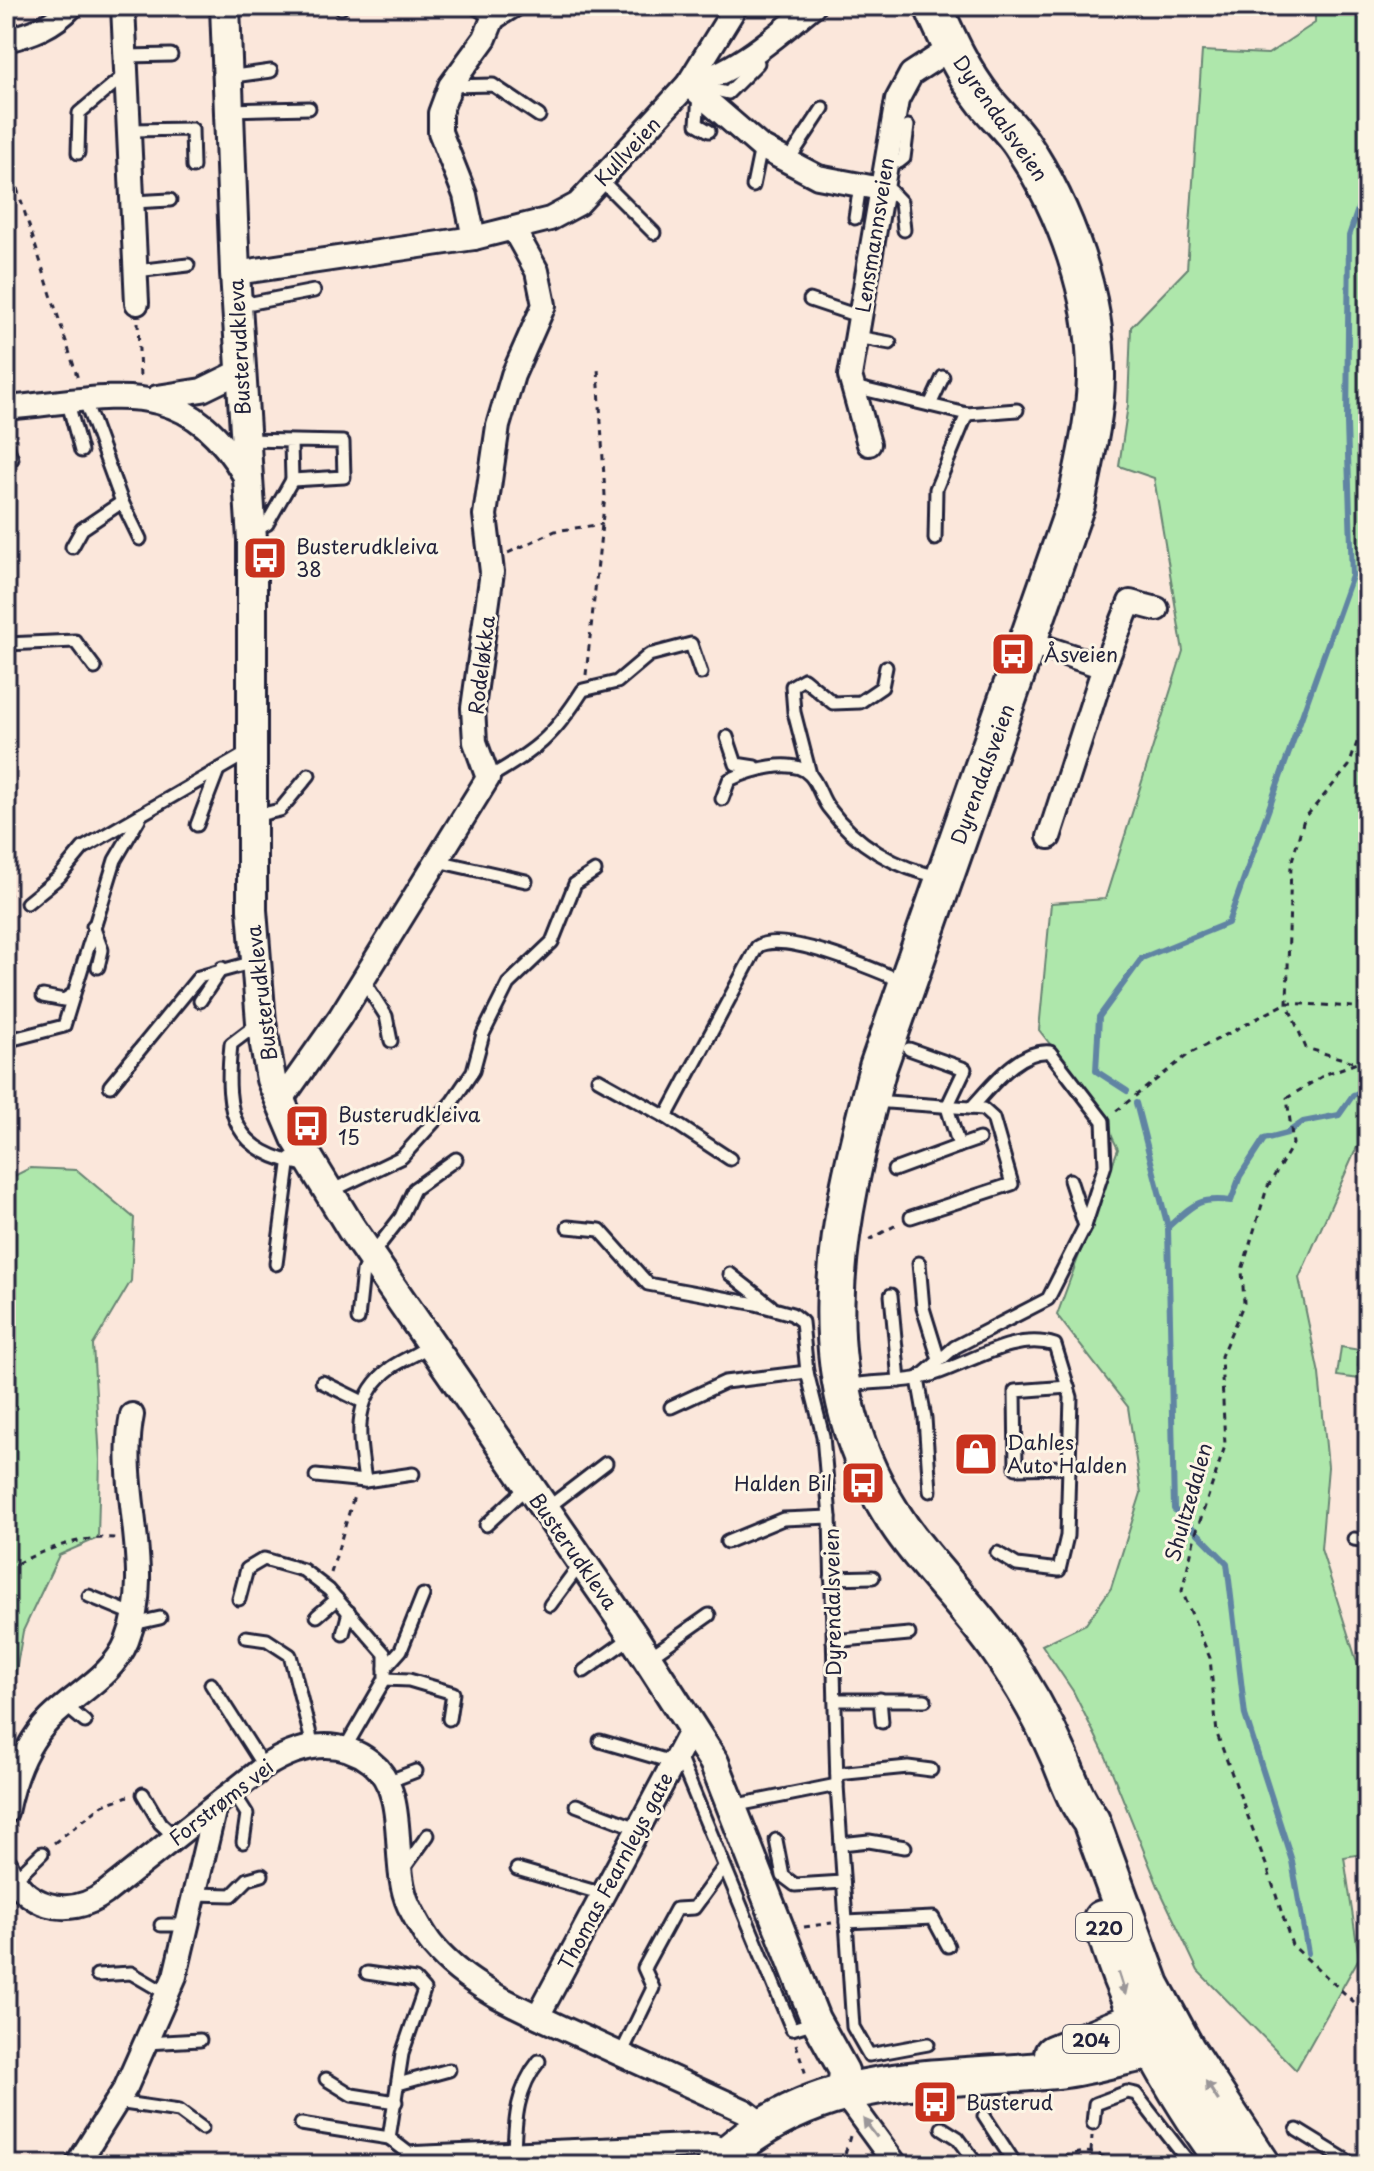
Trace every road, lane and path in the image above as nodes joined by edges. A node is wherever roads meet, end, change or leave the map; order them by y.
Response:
1 (72, 6) edge
2 (123, 6) edge
3 (225, 6) edge
4 (473, 6) edge
5 (523, 6) edge
6 (736, 6) edge
7 (813, 6) edge
8 (933, 6) edge
9 (494, 17) edge
10 (6, 40) edge
11 (951, 48) junction
12 (171, 55) dead end
13 (758, 63) dead end
14 (127, 64) junction
15 (271, 71) dead end
16 (227, 78) junction
17 (450, 86) junction
18 (694, 89) junction
19 (309, 108) dead end
20 (823, 108) dead end
21 (223, 111) junction
22 (539, 116) dead end
23 (908, 126) dead end
24 (130, 130) junction
25 (709, 131) dead end
26 (761, 147) junction
27 (78, 153) dead end
28 (6, 154) edge
29 (788, 161) junction
30 (193, 167) dead end
31 (601, 180) junction
32 (877, 180) junction
33 (753, 186) dead end
34 (170, 200) dead end
35 (133, 202) junction
36 (855, 218) dead end
37 (514, 230) junction
38 (904, 230) dead end
39 (654, 233) dead end
40 (474, 238) junction
41 (188, 265) dead end
42 (136, 271) junction
43 (236, 282) junction
44 (314, 291) dead end
45 (810, 300) dead end
46 (137, 303) joint
47 (859, 327) junction
48 (890, 343) dead end
49 (598, 368) dead end
50 (241, 371) junction
51 (943, 377) dead end
52 (853, 387) junction
53 (144, 392) junction
54 (78, 398) junction
55 (930, 405) junction
56 (6, 408) edge
57 (1017, 410) dead end
58 (967, 414) junction
59 (245, 440) junction
60 (6, 443) edge
61 (291, 443) junction
62 (869, 444) dead end
63 (81, 451) dead end
64 (12, 459) dead end
65 (247, 480) junction
66 (292, 480) junction
67 (122, 502) junction
68 (604, 523) junction
69 (251, 532) junction
70 (140, 539) dead end
71 (935, 539) dead end
72 (72, 547) dead end
73 (490, 560) junction
74 (1157, 609) dead end
75 (1029, 642) junction
76 (6, 644) edge
77 (886, 667) dead end
78 (1104, 667) junction
79 (95, 668) dead end
80 (701, 673) dead end
81 (583, 690) junction
82 (1368, 710) edge
83 (727, 737) dead end
84 (253, 751) junction
85 (756, 767) junction
86 (218, 769) junction
87 (810, 774) junction
88 (309, 775) dead end
89 (488, 778) junction
90 (722, 799) dead end
91 (254, 816) junction
92 (139, 819) junction
93 (197, 825) dead end
94 (1049, 837) dead end
95 (436, 861) junction
96 (595, 871) dead end
97 (945, 878) junction
98 (526, 881) dead end
99 (27, 903) dead end
100 (93, 925) junction
101 (254, 962) junction
102 (98, 967) dead end
103 (222, 968) junction
104 (363, 979) junction
105 (908, 983) junction
106 (72, 995) junction
107 (43, 996) dead end
108 (200, 1001) dead end
109 (1368, 1001) edge
110 (1287, 1003) junction
111 (261, 1022) junction
112 (13, 1039) dead end
113 (391, 1041) dead end
114 (909, 1049) dead end
115 (598, 1079) dead end
116 (110, 1086) dead end
117 (869, 1100) junction
118 (280, 1102) junction
119 (1128, 1102) dead end
120 (947, 1107) junction
121 (971, 1108) junction
122 (666, 1117) junction
123 (979, 1139) dead end
124 (959, 1146) junction
125 (298, 1155) junction
126 (456, 1159) dead end
127 (730, 1159) dead end
128 (894, 1170) dead end
129 (1070, 1180) dead end
130 (328, 1192) junction
131 (911, 1217) joint
132 (1085, 1226) junction
133 (568, 1227) dead end
134 (859, 1246) dead end
135 (370, 1257) junction
136 (919, 1263) dead end
137 (276, 1264) dead end
138 (730, 1274) dead end
139 (891, 1295) dead end
140 (775, 1309) junction
141 (358, 1319) dead end
142 (431, 1345) junction
143 (939, 1360) junction
144 (807, 1372) junction
145 (918, 1379) junction
146 (899, 1381) junction
147 (322, 1382) dead end
148 (841, 1387) junction
149 (1068, 1387) junction
150 (363, 1402) junction
151 (671, 1407) dead end
152 (132, 1415) dead end
153 (606, 1463) dead end
154 (1070, 1467) junction
155 (413, 1474) dead end
156 (316, 1476) dead end
157 (361, 1480) junction
158 (529, 1485) junction
159 (930, 1491) dead end
160 (545, 1509) junction
161 (830, 1517) junction
162 (486, 1525) dead end
163 (135, 1539) junction
164 (1354, 1539) dead end
165 (1368, 1541) edge
166 (727, 1542) dead end
167 (997, 1553) dead end
168 (582, 1562) junction
169 (6, 1569) edge
170 (873, 1577) dead end
171 (831, 1578) junction
172 (329, 1590) junction
173 (423, 1595) dead end
174 (89, 1596) dead end
175 (239, 1599) dead end
176 (337, 1599) junction
177 (550, 1605) dead end
178 (349, 1612) junction
179 (709, 1615) dead end
180 (317, 1616) dead end
181 (160, 1618) dead end
182 (134, 1620) junction
183 (343, 1634) dead end
184 (909, 1634) dead end
185 (246, 1637) dead end
186 (833, 1641) junction
187 (640, 1647) junction
188 (584, 1671) dead end
189 (385, 1674) junction
190 (211, 1684) dead end
191 (880, 1699) junction
192 (835, 1700) junction
193 (925, 1700) dead end
194 (66, 1706) junction
195 (449, 1719) dead end
196 (85, 1722) dead end
197 (882, 1722) dead end
198 (693, 1726) junction
199 (600, 1741) dead end
200 (313, 1746) junction
201 (345, 1748) junction
202 (674, 1757) junction
203 (264, 1767) junction
204 (931, 1770) dead end
205 (416, 1771) dead end
206 (837, 1780) junction
207 (387, 1782) junction
208 (233, 1792) junction
209 (143, 1794) joint
210 (576, 1805) dead end
211 (732, 1806) junction
212 (215, 1807) junction
213 (6, 1812) edge
214 (637, 1828) junction
215 (428, 1835) dead end
216 (175, 1837) junction
217 (776, 1840) dead end
218 (243, 1842) dead end
219 (841, 1844) junction
220 (905, 1847) dead end
221 (42, 1853) joint
222 (724, 1867) junction
223 (517, 1869) dead end
224 (10, 1872) edge
225 (399, 1874) junction
226 (262, 1875) dead end
227 (843, 1882) junction
228 (194, 1894) junction
229 (603, 1894) junction
230 (1367, 1908) edge
231 (846, 1922) junction
232 (1368, 1922) edge
233 (161, 1925) dead end
234 (187, 1925) junction
235 (781, 1930) junction
236 (948, 1946) dead end
237 (367, 1973) dead end
238 (97, 1975) dead end
239 (167, 1994) junction
240 (1367, 2014) edge
241 (538, 2016) junction
242 (804, 2025) junction
243 (1152, 2029) junction
244 (200, 2040) dead end
245 (145, 2043) junction
246 (928, 2044) dead end
247 (621, 2054) junction
248 (539, 2061) dead end
249 (449, 2070) dead end
250 (326, 2079) dead end
251 (807, 2080) dead end
252 (398, 2084) junction
253 (842, 2091) junction
254 (116, 2101) junction
255 (396, 2102) junction
256 (984, 2116) dead end
257 (1093, 2123) dead end
258 (301, 2124) dead end
259 (202, 2128) dead end
260 (942, 2128) dead end
261 (851, 2129) dead end
262 (1297, 2130) dead end
263 (389, 2138) junction
264 (764, 2138) junction
265 (1092, 2141) dead end
266 (640, 2148) junction
267 (1091, 2152) junction
268 (514, 2153) junction
269 (873, 2157) dead end
270 (415, 2162) edge
271 (720, 2162) edge
272 (1052, 2164) edge
273 (77, 2165) edge
274 (620, 2165) edge
275 (784, 2165) edge
276 (842, 2165) edge
277 (853, 2165) edge
278 (896, 2165) edge
279 (978, 2165) edge
280 (1016, 2165) edge
281 (1114, 2165) edge
282 (1191, 2165) edge
283 (1227, 2165) edge
284 (1262, 2165) edge
285 (1354, 2165) edge

1 - 10 street
2 - 14 street
3 - 16 street, Busterudkleva
4 - 9 lane
5 - 9 lane
6 - 18 street, Kullveien
7 - 18 street
8 - 11 main road, Dyrendalsveien / 220
9 - 17 street
11 - 32 street, Lensmannsveien
11 - 75 main road, Dyrendalsveien / 220
12 - 14 lane
13 - 18 lane
14 - 24 street
14 - 27 lane
15 - 16 lane
16 - 21 street, Busterudkleva
17 - 22 lane
17 - 40 street
18 - 25 lane
18 - 26 street
18 - 31 street, Kullveien
19 - 21 lane
20 - 29 lane
21 - 43 street, Busterudkleva
23 - 32 lane
24 - 30 lane
24 - 35 street
26 - 29 street
26 - 33 lane
28 - 54 path
29 - 32 street
31 - 37 street, Kullveien
31 - 39 lane
32 - 36 lane
32 - 38 lane
32 - 47 street, Lensmannsveien
34 - 35 lane
35 - 42 street
37 - 40 street, Kullveien
37 - 73 street, Rodeløkka
40 - 43 street, Kullveien
41 - 42 lane
42 - 46 street
43 - 44 lane
43 - 50 street, Busterudkleva
45 - 47 lane
46 - 53 path
47 - 48 lane
47 - 52 street, Lensmannsveien
49 - 68 path
50 - 53 street
50 - 59 street, Busterudkleva
51 - 55 lane
52 - 55 lane
52 - 62 street, Lensmannsveien
53 - 54 street
53 - 65 street
54 - 56 street
54 - 63 lane
54 - 67 lane
55 - 58 lane
57 - 58 lane
58 - 71 lane
59 - 61 lane
59 - 65 street, Busterudkleva
60 - 64 lane
61 - 66 lane
61 - 66 lane
65 - 69 street, Busterudkleva
66 - 69 lane
67 - 70 lane
67 - 72 lane
68 - 73 path
68 - 81 path
69 - 84 street, Busterudkleva
73 - 89 street, Rodeløkka
74 - 78 street
75 - 78 street
75 - 97 main road, Dyrendalsveien / 220
76 - 79 lane
77 - 87 lane
78 - 94 street
80 - 81 lane
81 - 89 lane
82 - 110 path, Shultzedalen
83 - 85 lane
84 - 86 lane
84 - 91 street, Busterudkleva
85 - 87 lane
85 - 90 lane
86 - 92 lane
86 - 93 lane
87 - 97 lane
88 - 91 lane
89 - 95 street
91 - 101 street, Busterudkleva
92 - 99 lane
92 - 100 lane
95 - 98 lane
95 - 104 street
96 - 130 lane
97 - 105 main road, Dyrendalsveien / 220
100 - 102 lane
100 - 106 lane
101 - 103 lane
101 - 111 street, Busterudkleva
103 - 108 lane
103 - 116 lane
104 - 113 lane
104 - 118 street
105 - 117 main road, Dyrendalsveien / 220
105 - 122 lane
106 - 107 lane
106 - 112 lane
109 - 110 path
110 - 119 path
110 - 240 path, Shultzedalen
111 - 118 street, Busterudkleva
111 - 125 lane
114 - 120 lane
115 - 122 lane
117 - 120 lane
117 - 148 main road, Dyrendalsveien / 220
118 - 125 street, Busterudkleva
120 - 121 lane
120 - 124 lane
121 - 131 lane
121 - 132 lane
122 - 127 lane
123 - 124 lane
124 - 128 lane
125 - 130 street, Busterudkleva
125 - 137 lane
126 - 135 lane
129 - 132 lane
130 - 135 street, Busterudkleva
131 - 134 path
132 - 143 lane
133 - 140 lane, Dyrendalsveien
135 - 141 lane
135 - 142 street, Busterudkleva
136 - 143 lane
138 - 140 lane
139 - 146 lane
140 - 144 lane, Dyrendalsveien
142 - 150 lane
142 - 158 street, Busterudkleva
143 - 145 lane
144 - 151 lane
144 - 161 lane, Dyrendalsveien
145 - 146 lane
145 - 149 lane
145 - 159 lane
146 - 148 lane
147 - 150 lane
148 - 243 main road, 220
149 - 154 lane
149 - 154 lane
150 - 157 lane
152 - 163 street
153 - 160 lane
154 - 167 lane
155 - 157 lane
156 - 157 lane
157 - 172 path
158 - 160 street, Busterudkleva
158 - 162 lane
160 - 168 street, Busterudkleva
161 - 166 lane
161 - 171 lane, Dyrendalsveien
163 - 169 path
163 - 182 street
164 - 165 lane
168 - 177 lane
168 - 187 street, Busterudkleva
170 - 171 lane
171 - 186 lane, Dyrendalsveien
172 - 175 lane
172 - 176 lane
173 - 189 lane
174 - 182 lane
176 - 178 lane
176 - 180 lane
178 - 183 lane
178 - 189 lane
179 - 187 lane
181 - 182 lane
182 - 194 street
184 - 186 lane
185 - 200 lane
186 - 192 lane, Dyrendalsveien
187 - 188 lane
187 - 198 street, Busterudkleva
189 - 195 lane
189 - 201 lane
190 - 203 lane
191 - 192 lane
191 - 193 lane
191 - 197 lane
192 - 206 lane, Dyrendalsveien
194 - 196 lane
194 - 213 street
198 - 202 street, Thomas Fearnleys gate
198 - 211 street, Busterudkleva
199 - 202 lane
200 - 201 street, Forstrøms vei
200 - 203 street, Forstrøms vei
201 - 207 street, Forstrøms vei
202 - 214 street, Thomas Fearnleys gate
202 - 222 lane
203 - 208 street, Forstrøms vei
204 - 206 lane
205 - 207 lane
206 - 211 lane
206 - 219 lane, Dyrendalsveien
207 - 225 street
208 - 212 street, Forstrøms vei
208 - 218 lane
209 - 216 lane
209 - 221 path
210 - 214 lane
211 - 235 street, Busterudkleva
212 - 216 street, Forstrøms vei
212 - 228 street
214 - 229 street, Thomas Fearnleys gate
215 - 225 lane
216 - 224 street, Forstrøms vei
217 - 227 lane
219 - 220 lane
219 - 227 lane, Dyrendalsveien
221 - 224 lane
222 - 242 lane
222 - 247 lane
223 - 229 lane
225 - 241 street
226 - 228 lane
227 - 231 lane, Dyrendalsveien
228 - 234 street
229 - 241 street, Thomas Fearnleys gate
230 - 232 lane
231 - 235 path
231 - 236 lane
231 - 246 lane, Dyrendalsveien
233 - 234 lane
234 - 239 street
235 - 242 street, Busterudkleva
237 - 252 lane
238 - 239 lane
239 - 245 street
241 - 247 street
242 - 251 path
242 - 253 street, Busterudkleva
243 - 253 main road, 204
243 - 283 main road, 220
284 -> 243 main road, 220
244 - 245 lane
245 - 254 street
247 - 264 street
248 - 268 lane
249 - 252 lane
250 - 255 lane
252 - 255 lane
253 - 264 main road, 204
278 -> 253 street
254 - 259 lane
254 - 273 street
255 - 263 lane
256 - 280 lane
257 - 282 lane
258 - 263 lane
260 - 279 lane
261 - 276 path
262 - 285 lane
263 - 270 lane
264 - 271 main road, 204
264 - 275 path
265 - 267 path
266 - 268 street
266 - 271 street
266 - 274 lane
267 - 272 path
267 - 281 path
268 - 270 street
269 - 277 path

